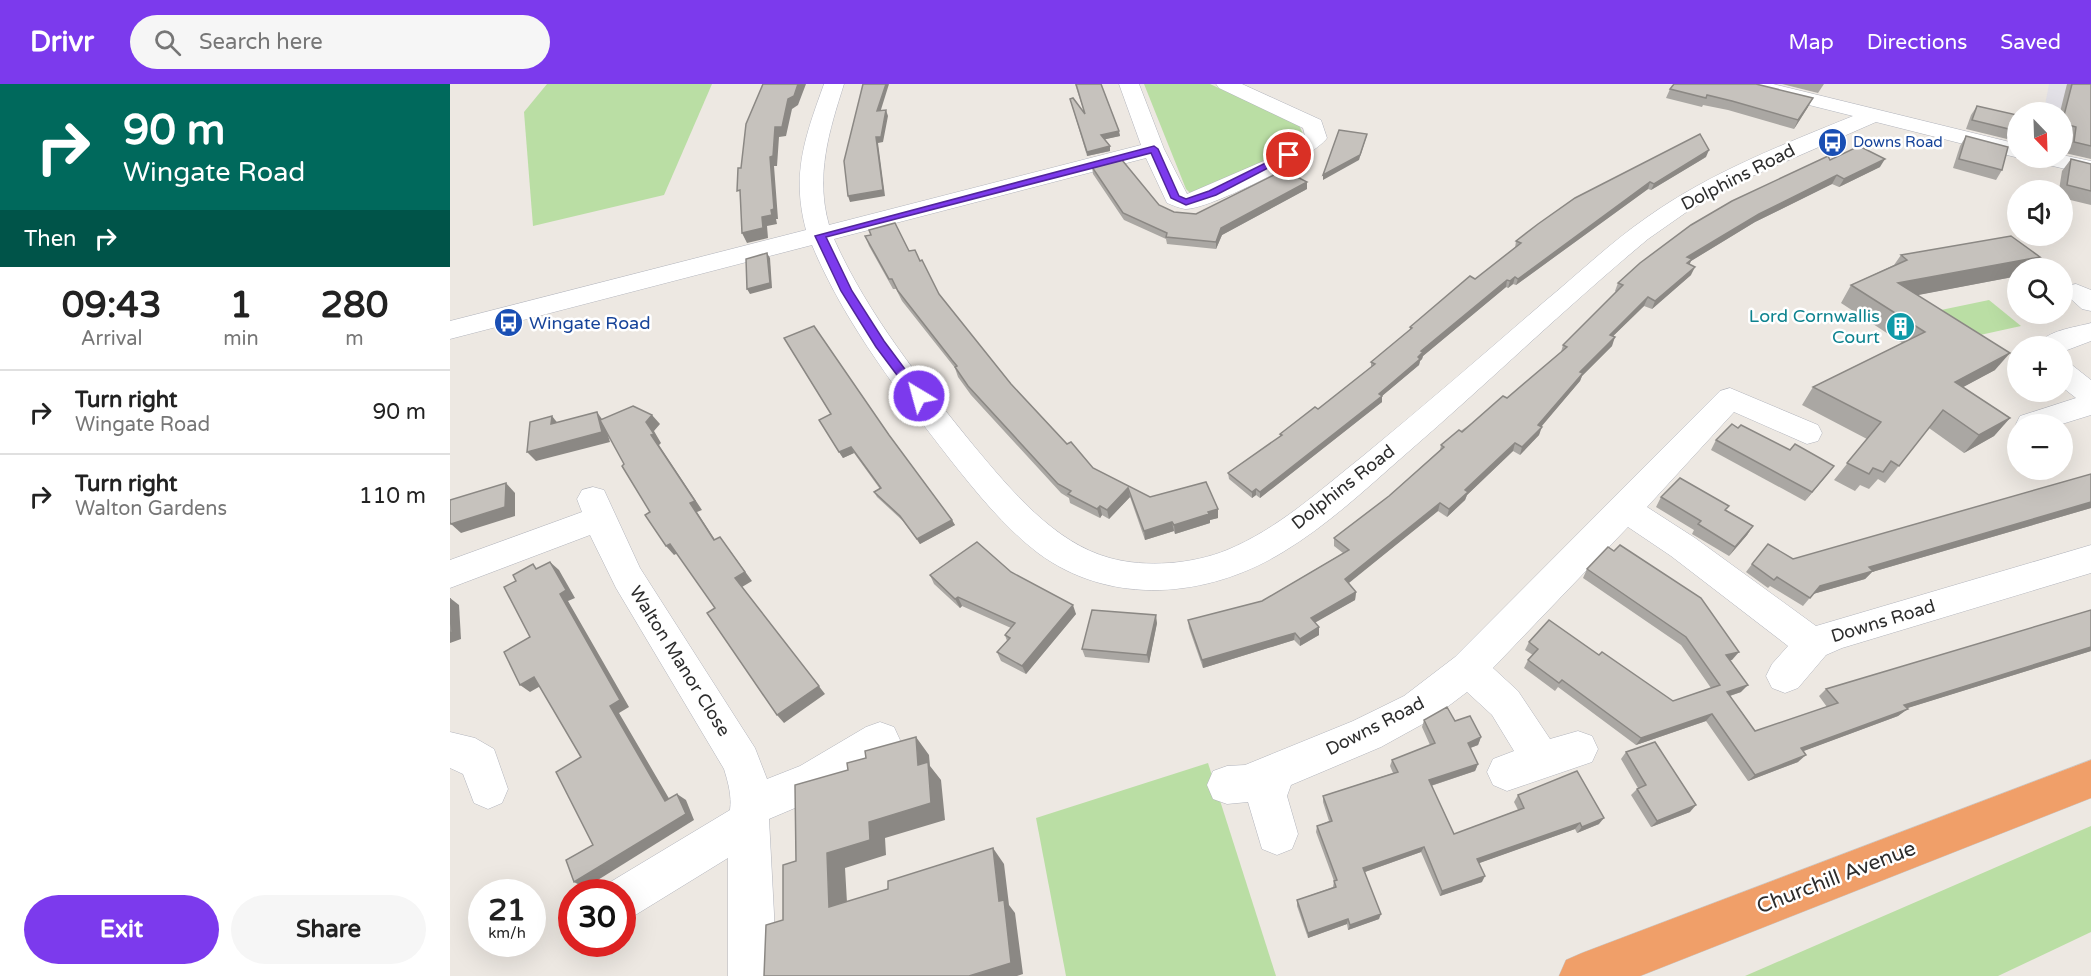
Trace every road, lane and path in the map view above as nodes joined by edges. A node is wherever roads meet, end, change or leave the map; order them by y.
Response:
1 (834, 84) edge
2 (1129, 84) edge
3 (1226, 84) edge
4 (1748, 84) edge
5 (1873, 116) junction
6 (2007, 148) edge
7 (1154, 149) junction
8 (2073, 164) edge
9 (2091, 168) edge
10 (820, 236) junction
11 (450, 330) edge
12 (2091, 332) edge
13 (2073, 337) edge
14 (2073, 381) edge
15 (2091, 395) edge
16 (2091, 405) edge
17 (2064, 414) edge
18 (1807, 433) dead end
19 (1625, 509) junction
20 (2091, 559) edge
21 (450, 574) edge
22 (1813, 644) junction
23 (1468, 669) junction
24 (1785, 676) dead end
25 (880, 740) dead end
26 (1578, 749) dead end
27 (450, 750) edge
28 (1276, 772) junction
29 (2091, 779) edge
30 (1227, 785) dead end
31 (488, 789) dead end
32 (749, 814) junction
33 (1277, 834) dead end
34 (636, 890) edge
35 (751, 976) edge
36 (1582, 976) edge

1 - 10 street, Dolphins Road
2 - 7 street
3 - 7 street
4 - 5 street
5 - 6 street
5 - 10 street, Dolphins Road
7 - 10 street
8 - 9 street
10 - 11 street
12 - 13 street
14 - 15 street
16 - 17 street
18 - 19 street, Downs Road
19 - 22 street, Downs Road
19 - 23 street, Downs Road
20 - 22 street, Downs Road
21 - 32 street, Walton Manor Close
22 - 24 street, Downs Road
23 - 26 street
23 - 28 street, Downs Road
25 - 32 street
27 - 31 street
28 - 30 street, Downs Road
28 - 33 street
29 - 36 highway, Churchill Avenue
32 - 34 street
32 - 35 street, Walton Manor Close

